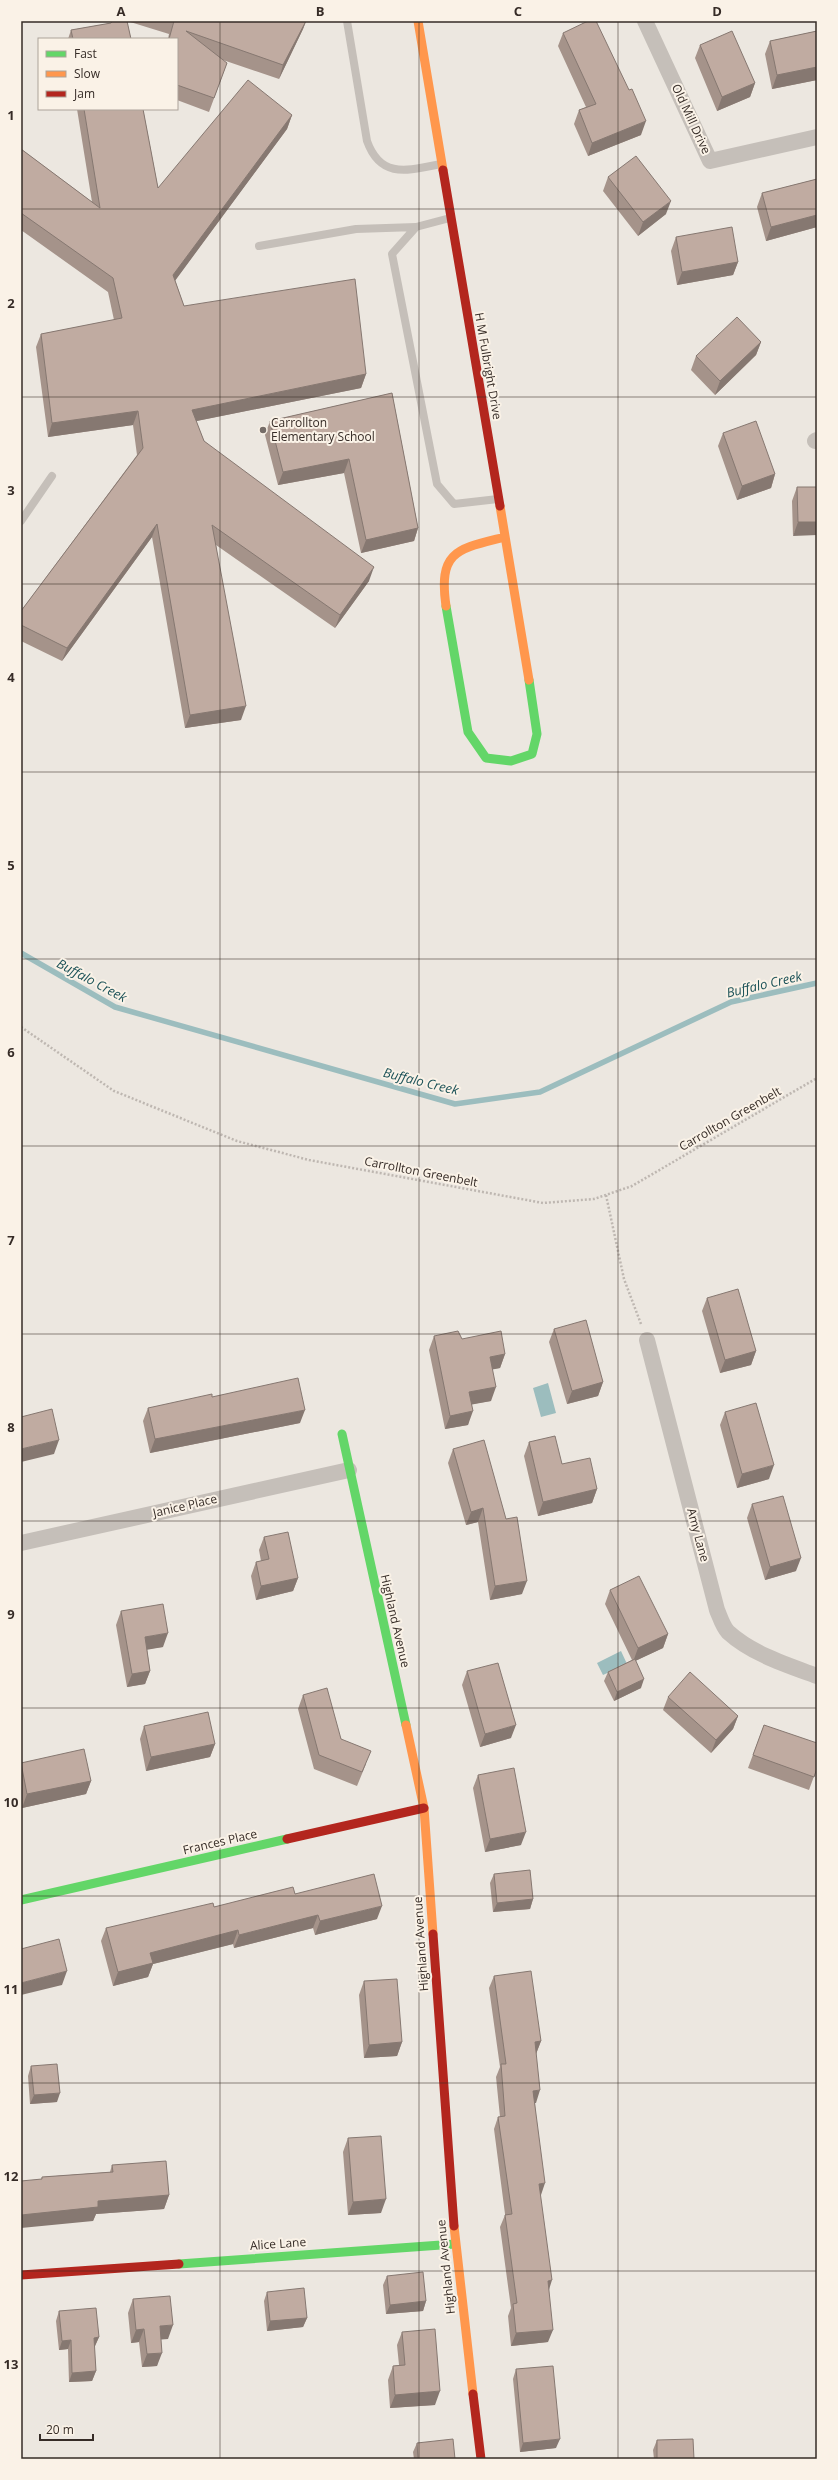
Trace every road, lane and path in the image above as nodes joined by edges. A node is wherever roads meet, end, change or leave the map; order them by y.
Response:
1 (347, 21) edge
2 (418, 21) edge
3 (645, 21) edge
4 (817, 137) edge
5 (442, 164) junction
6 (451, 218) junction
7 (416, 227) junction
8 (259, 246) dead end
9 (52, 476) dead end
10 (499, 498) junction
11 (21, 521) edge
12 (505, 538) junction
13 (21, 1027) edge
14 (817, 1078) edge
15 (606, 1195) junction
16 (647, 1340) joint
17 (342, 1434) dead end
18 (349, 1470) junction
19 (21, 1543) edge
20 (817, 1676) edge
21 (424, 1808) junction
22 (21, 1900) edge
23 (455, 2244) junction
24 (21, 2275) edge
25 (481, 2459) edge

1 - 5 lane
2 - 5 street, H M Fulbright Drive
3 - 4 street, Old Mill Drive
5 - 6 street, H M Fulbright Drive
6 - 7 lane
6 - 10 street, H M Fulbright Drive
7 - 8 lane
7 - 10 lane
9 - 11 lane
10 - 12 street, H M Fulbright Drive
12 - 12 street, H M Fulbright Drive
13 - 15 path, Carrollton Greenbelt
14 - 15 path, Carrollton Greenbelt
15 - 16 path
16 - 20 street, Amy Lane
17 - 18 street, Highland Avenue
18 - 19 street, Janice Place
18 - 21 street, Highland Avenue
21 - 22 street, Frances Place
21 - 23 street, Highland Avenue
23 - 24 street, Alice Lane
23 - 25 street, Highland Avenue

